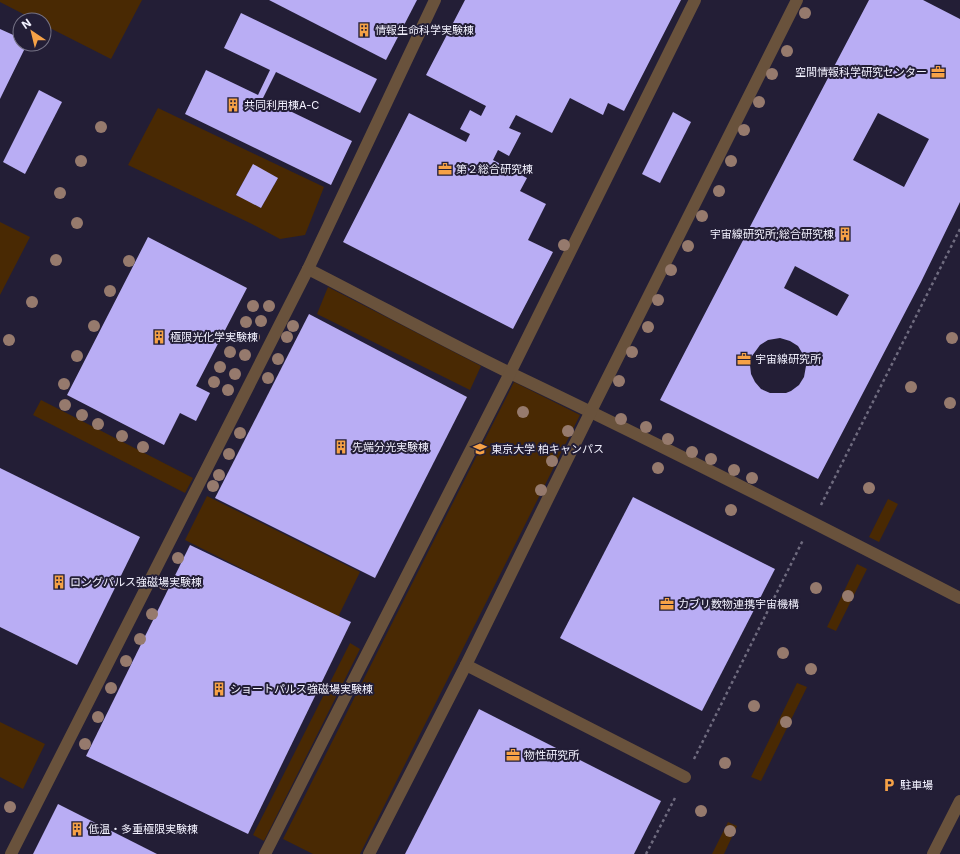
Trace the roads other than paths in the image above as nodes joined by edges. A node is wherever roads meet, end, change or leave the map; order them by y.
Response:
1 (435, 0) edge
2 (695, 0) edge
3 (797, 0) edge
4 (308, 268) junction
5 (510, 373) junction
6 (591, 411) junction
7 (960, 598) edge
8 (466, 665) junction
9 (685, 777) dead end
10 (960, 801) edge
11 (11, 854) edge
12 (265, 854) edge
13 (369, 854) edge
14 (933, 854) edge

1 - 4 lane
2 - 5 lane
3 - 6 lane
4 - 5 lane
4 - 11 lane
5 - 6 lane
5 - 12 lane
6 - 7 lane
6 - 8 lane
8 - 9 lane
8 - 13 lane
10 - 14 lane

